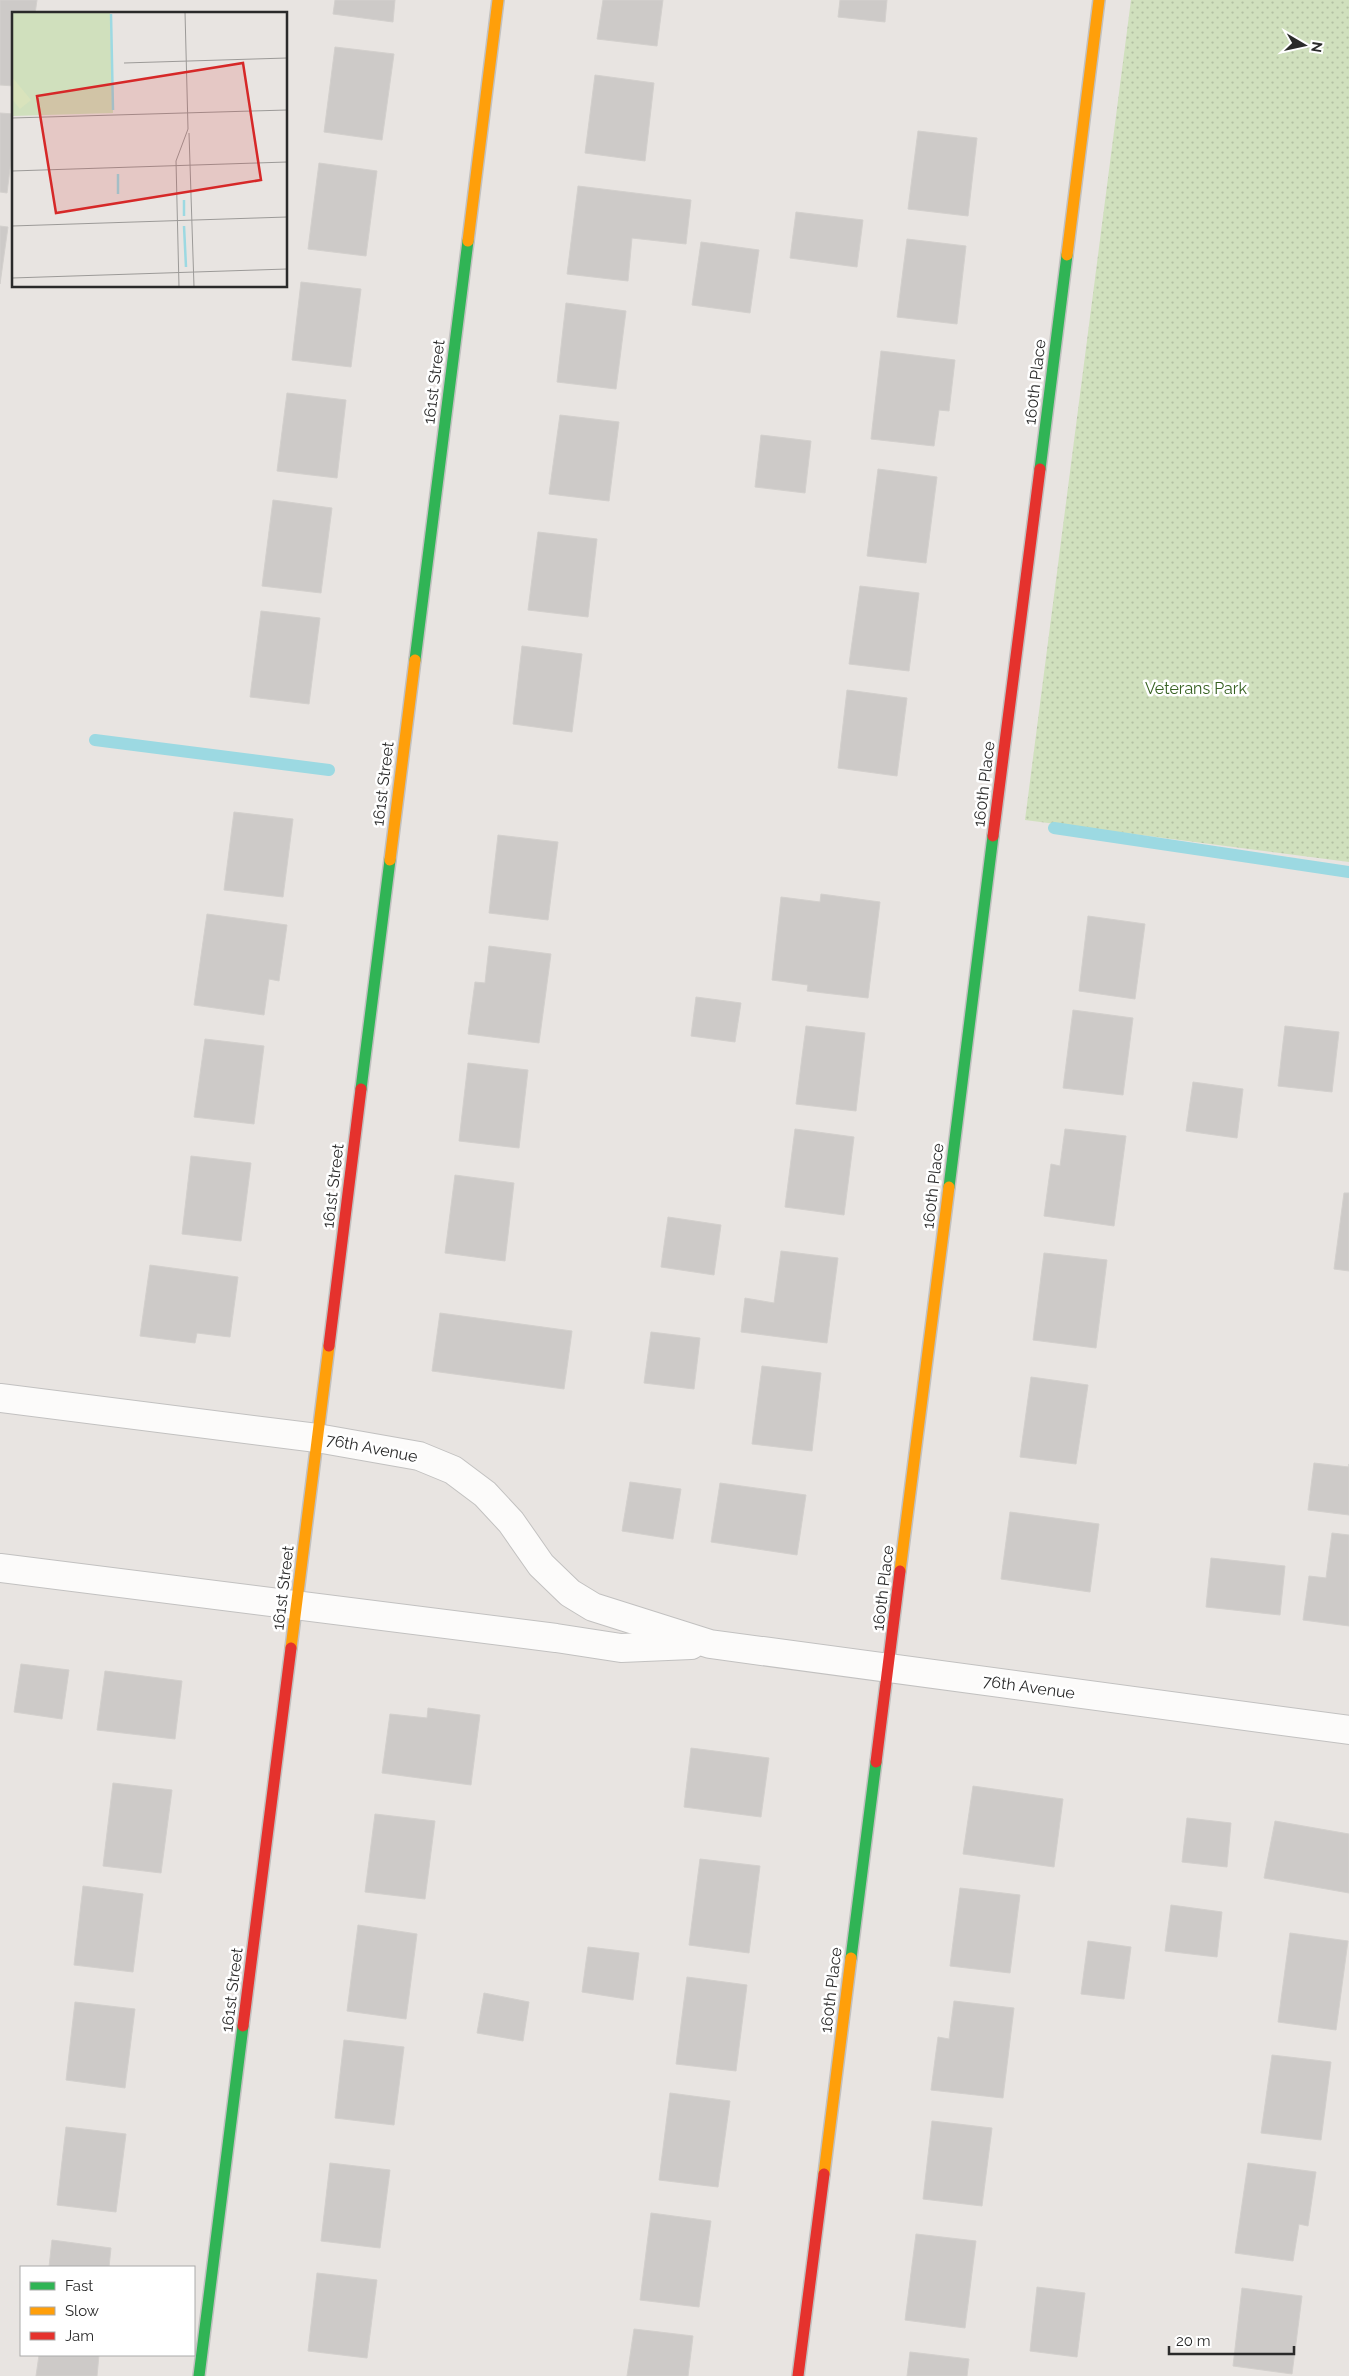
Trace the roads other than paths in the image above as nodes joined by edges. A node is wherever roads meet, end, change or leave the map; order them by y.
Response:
1 (498, 0) edge
2 (1100, 0) edge
3 (0, 1398) edge
4 (317, 1438) junction
5 (0, 1568) edge
6 (297, 1606) junction
7 (710, 1644) junction
8 (889, 1669) junction
9 (1349, 1730) edge
10 (199, 2376) edge
11 (798, 2376) edge

1 - 4 street, 161st Street
2 - 8 street, 160th Place
3 - 4 street, 76th Avenue
4 - 6 street, 161st Street
4 - 7 street, 76th Avenue
5 - 6 street, 76th Avenue
6 - 7 street, 76th Avenue
6 - 10 street, 161st Street
7 - 8 street, 76th Avenue
8 - 9 street, 76th Avenue
8 - 11 street, 160th Place

